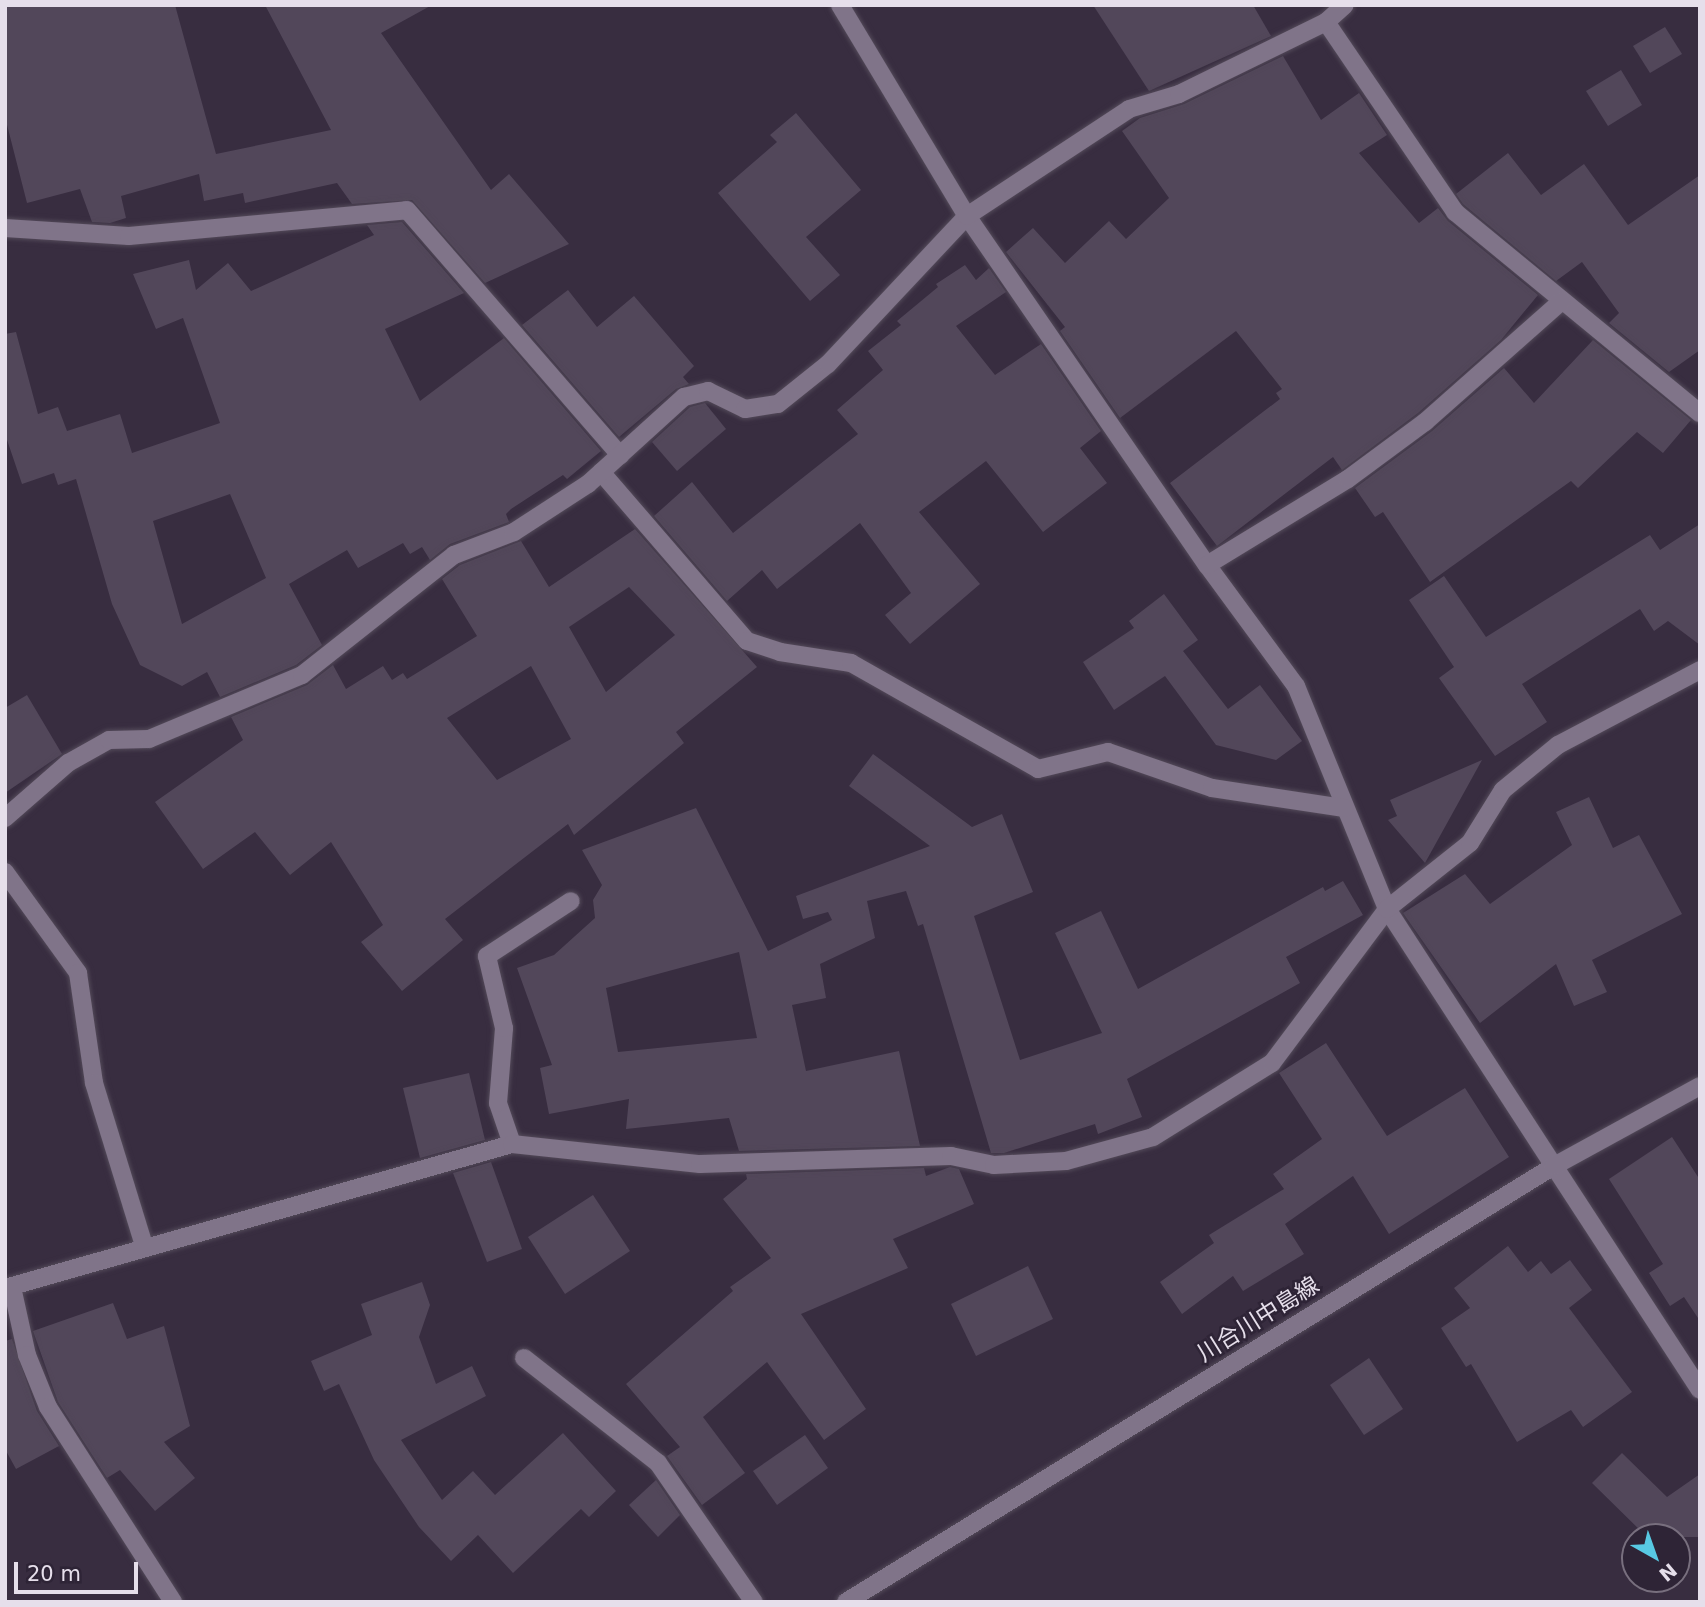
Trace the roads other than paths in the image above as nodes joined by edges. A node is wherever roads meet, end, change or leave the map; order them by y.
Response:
1 (840, 5) edge
2 (1345, 5) edge
3 (1326, 22) junction
4 (967, 216) junction
5 (5, 229) edge
6 (1562, 301) junction
7 (1700, 413) edge
8 (620, 455) junction
9 (601, 472) junction
10 (1207, 565) junction
11 (1700, 670) edge
12 (1345, 808) junction
13 (5, 818) edge
14 (5, 872) edge
15 (571, 901) dead end
16 (1387, 909) junction
17 (1700, 1086) edge
18 (512, 1144) junction
19 (1554, 1166) junction
20 (144, 1246) junction
21 (9, 1287) edge
22 (524, 1358) dead end
23 (1700, 1390) edge
24 (173, 1602) edge
25 (754, 1602) edge
26 (846, 1602) edge

1 - 4 street
2 - 3 street
3 - 4 street
3 - 6 street
4 - 8 street
4 - 10 street
5 - 8 street
6 - 7 street
6 - 10 street
8 - 9 street
9 - 12 street
9 - 13 street
10 - 12 street
11 - 16 street
12 - 16 street
14 - 20 street
15 - 18 street
16 - 18 street
16 - 19 street
17 - 19 street, 川合川中島線
18 - 20 street
19 - 23 street
19 - 26 street, 川合川中島線
20 - 21 street
21 - 24 street
22 - 25 street

